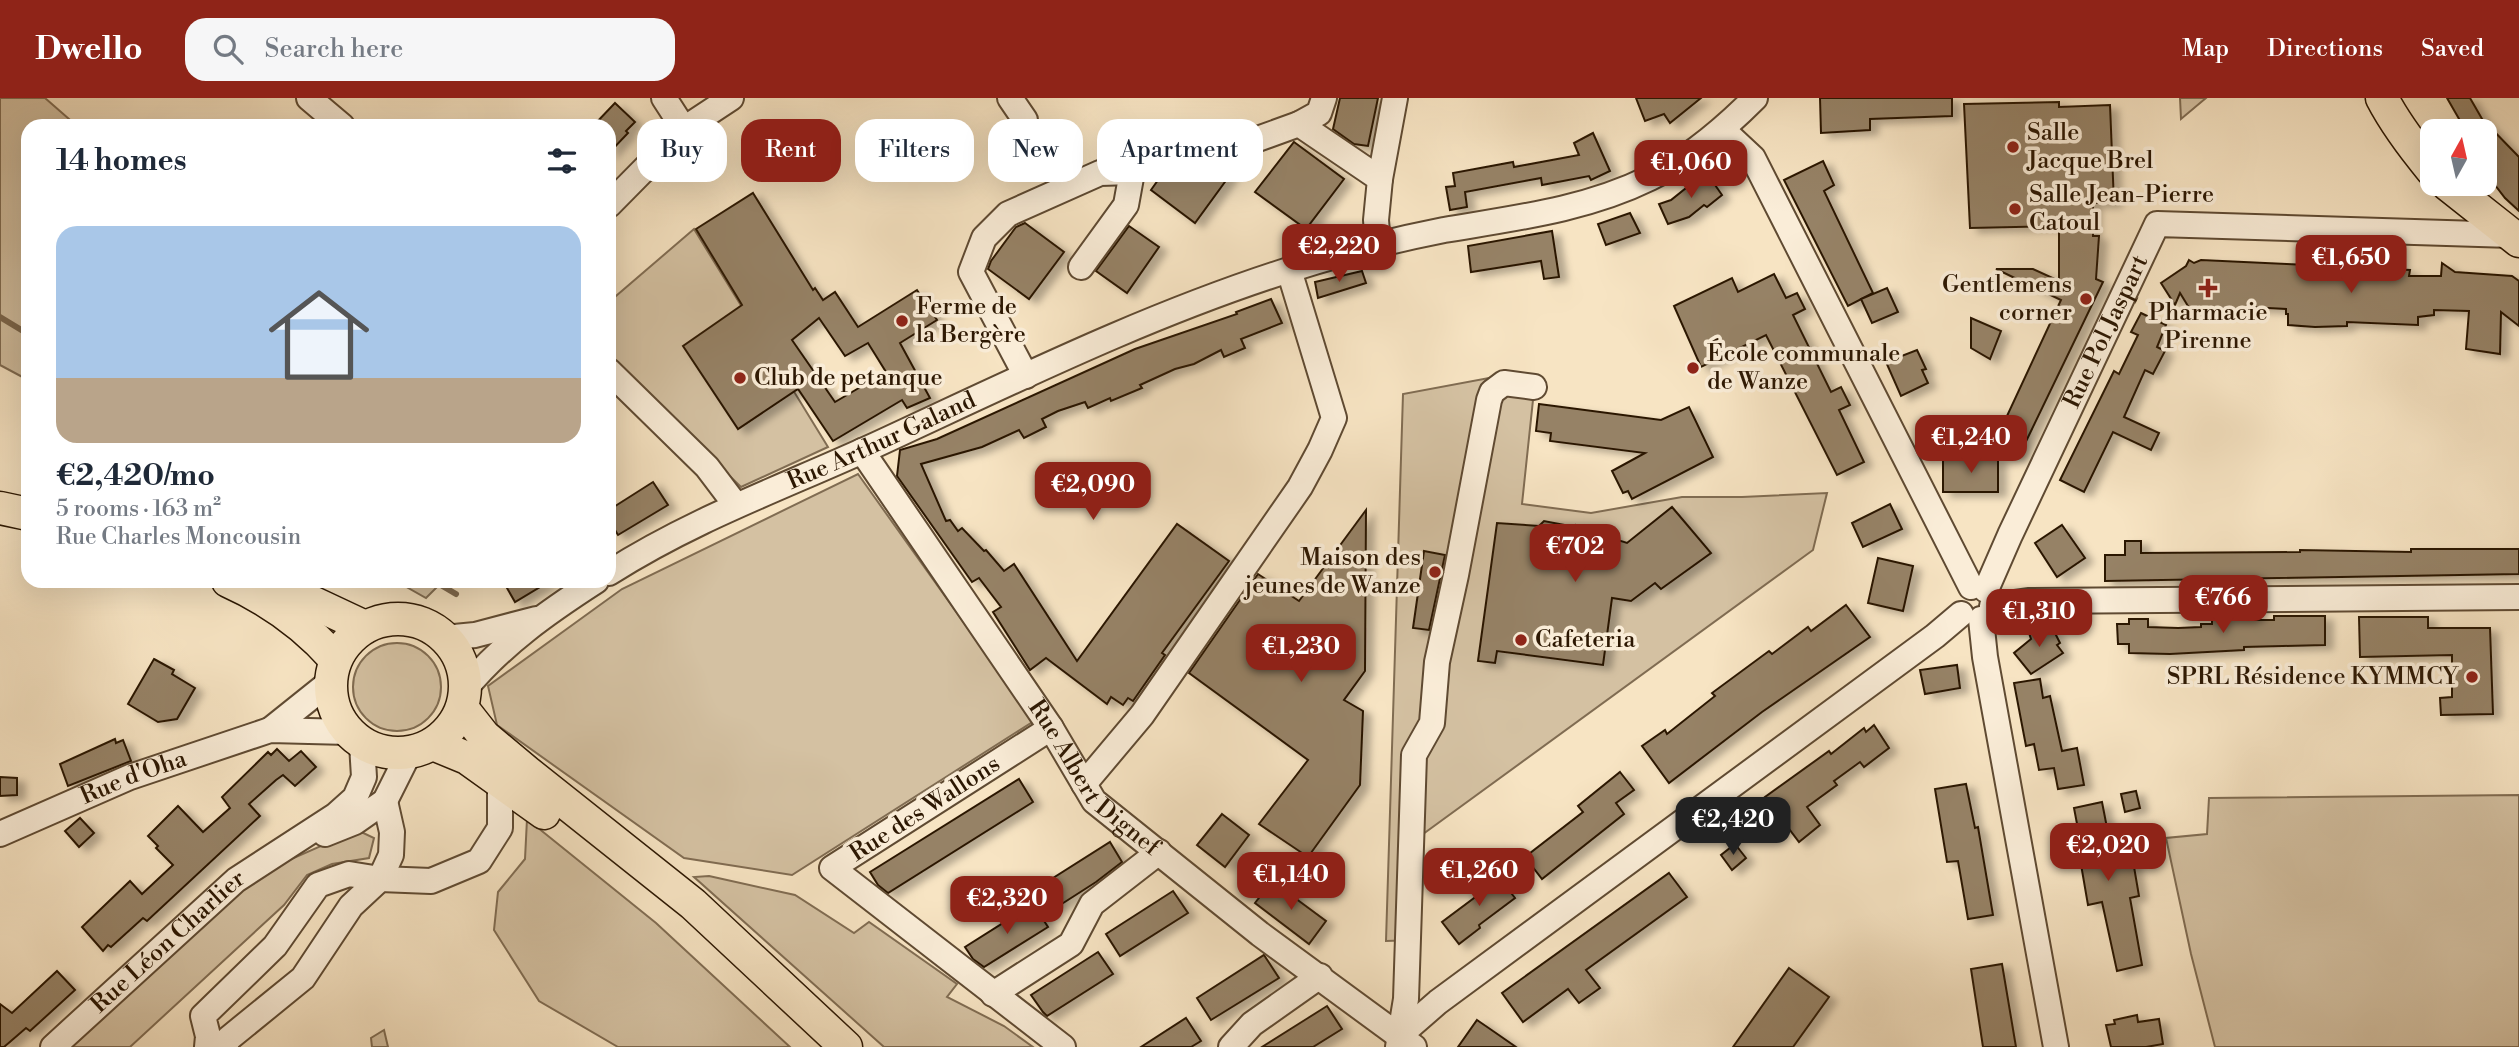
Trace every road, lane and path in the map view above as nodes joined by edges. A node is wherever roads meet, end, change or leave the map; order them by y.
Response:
1 (309, 98) edge
2 (664, 98) edge
3 (731, 98) edge
4 (1010, 98) edge
5 (1324, 98) edge
6 (1395, 98) edge
7 (2382, 98) edge
8 (1753, 99) edge
9 (334, 119) edge
10 (678, 119) edge
11 (699, 119) edge
12 (1024, 119) edge
13 (1299, 124) junction
14 (1723, 130) junction
15 (1263, 137) edge
16 (2420, 155) edge
17 (1097, 174) edge
18 (637, 177) edge
19 (1380, 179) junction
20 (1130, 182) edge
21 (2462, 196) edge
22 (616, 198) edge
23 (2515, 238) edge
24 (1378, 245) junction
25 (1081, 267) dead end
26 (1289, 270) junction
27 (1026, 376) junction
28 (616, 378) edge
29 (1534, 387) dead end
30 (862, 451) junction
31 (735, 505) junction
32 (0, 508) edge
33 (21, 512) edge
34 (616, 568) edge
35 (245, 588) edge
36 (282, 588) edge
37 (585, 588) edge
38 (2519, 597) edge
39 (1978, 603) junction
40 (540, 618) junction
41 (365, 627) junction
42 (444, 638) junction
43 (333, 671) junction
44 (463, 699) junction
45 (1051, 728) junction
46 (270, 730) junction
47 (355, 738) junction
48 (421, 749) junction
49 (500, 779) junction
50 (1084, 784) junction
51 (385, 801) junction
52 (0, 834) edge
53 (291, 845) junction
54 (1159, 852) junction
55 (380, 878) junction
56 (1320, 976) junction
57 (993, 995) junction
58 (1404, 1043) edge
59 (222, 1044) edge
60 (53, 1047) edge
61 (818, 1047) edge
62 (846, 1047) edge
63 (1063, 1047) edge
64 (1231, 1047) edge
65 (2056, 1047) edge

1 - 9 street
2 - 10 street
3 - 11 street
4 - 12 street
5 - 13 street
6 - 19 street
7 - 16 main road
8 - 14 street, Rue Arthur Galand
13 - 15 street
13 - 19 street
14 - 24 street, Rue Arthur Galand
14 - 39 street
17 - 27 street
18 - 22 street
19 - 24 street
20 - 25 street
21 - 23 main road
23 - 39 street, Rue Pol Jaspart
24 - 26 street, Rue Arthur Galand
26 - 27 street, Rue Arthur Galand
26 - 50 street
27 - 30 street, Rue Arthur Galand
28 - 31 street
29 - 58 street
30 - 31 street, Rue Arthur Galand
30 - 45 street, Rue Albert Dignef
31 - 34 street
32 - 33 main road
35 - 43 main road
36 - 41 main road
37 - 40 street
38 - 39 street
39 - 58 street
39 - 65 street
40 - 42 street
40 - 44 street
41 - 42 main road
41 - 43 main road
42 - 44 main road
43 - 46 street, Rue d'Oha
43 - 47 main road
44 - 48 main road
44 - 62 main road
45 - 50 street, Rue Albert Dignef
45 - 57 street, Rue des Wallons
46 - 47 street, Rue d'Oha
46 - 52 street, Rue d'Oha
47 - 48 main road
47 - 53 street, Rue Léon Charlier
48 - 49 main road
48 - 51 street, Rue Léon Charlier
49 - 55 street
49 - 61 main road
50 - 54 street, Rue Albert Dignef
51 - 53 street, Rue Léon Charlier
51 - 55 street
53 - 60 street, Rue Léon Charlier
54 - 56 street, Rue Albert Dignef
54 - 57 street
55 - 59 street
55 - 59 street
56 - 58 street, Rue Albert Dignef
56 - 64 street
57 - 63 street, Rue des Wallons

